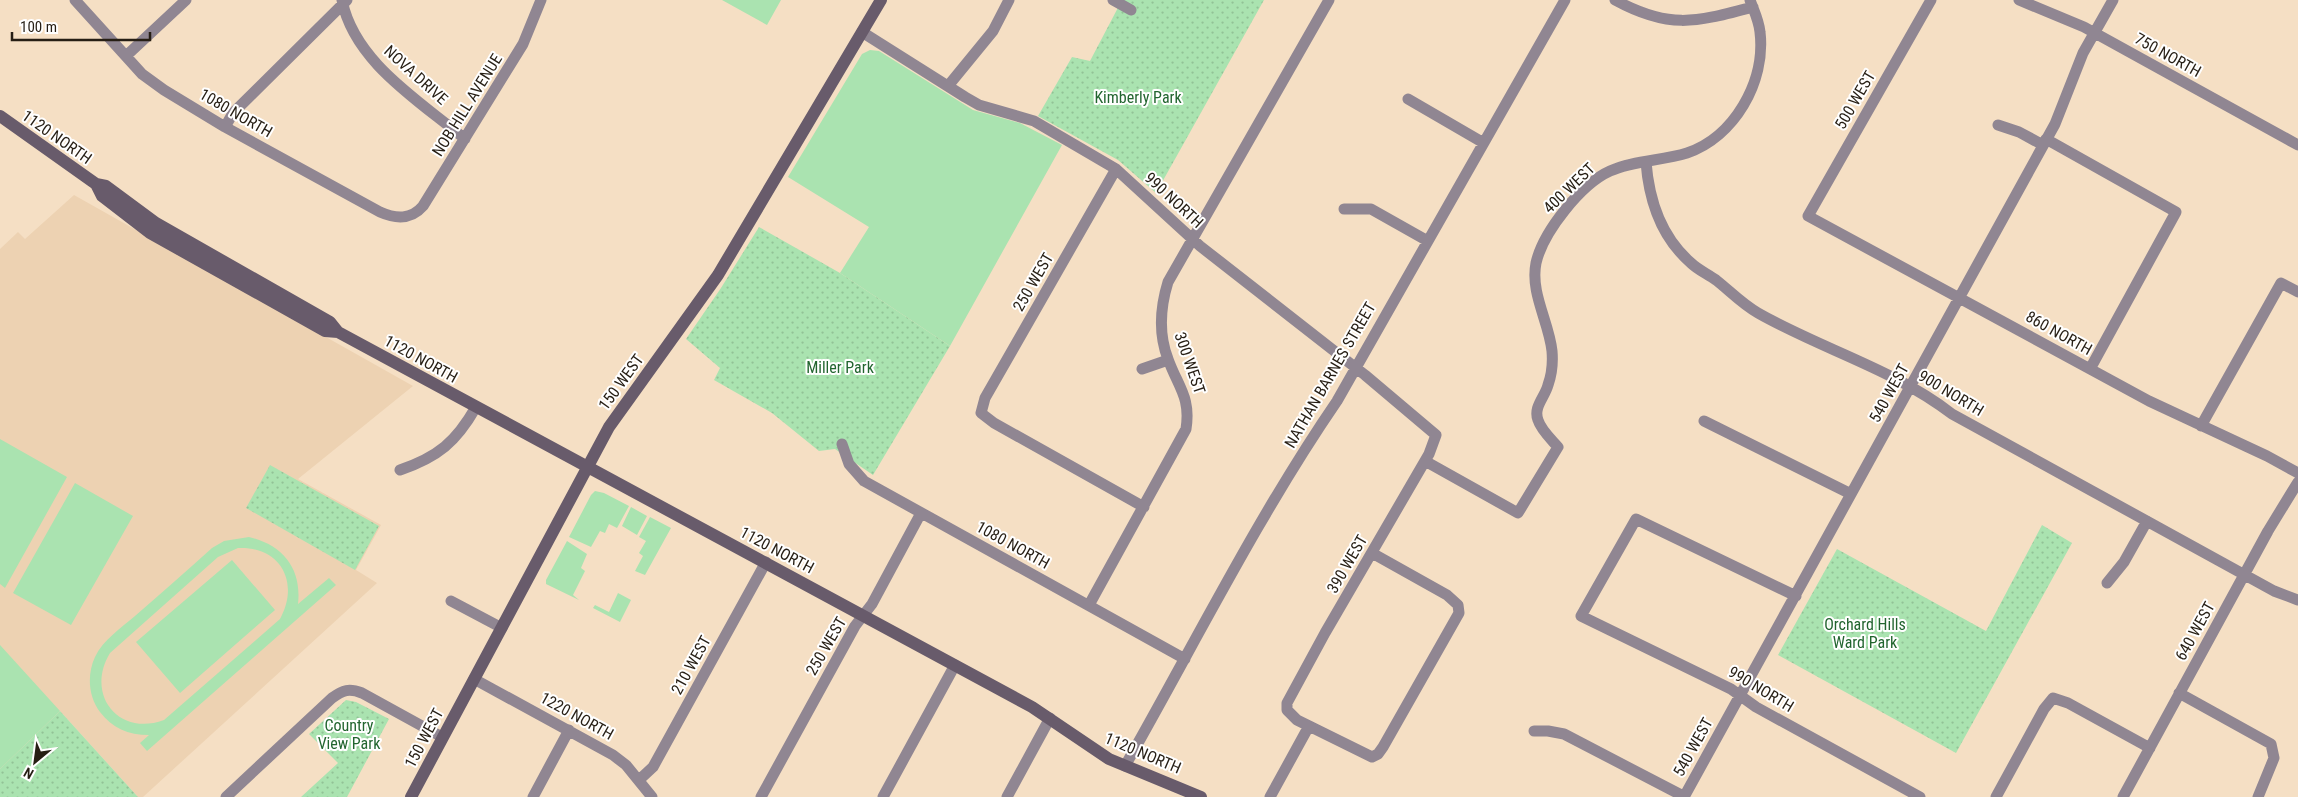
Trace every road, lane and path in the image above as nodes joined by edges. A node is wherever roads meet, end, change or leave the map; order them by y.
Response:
1 (75, 0) edge
2 (186, 0) edge
3 (540, 0) edge
4 (882, 0) edge
5 (1009, 0) edge
6 (1113, 0) edge
7 (1329, 0) edge
8 (1565, 0) edge
9 (1615, 0) edge
10 (1931, 0) edge
11 (2019, 0) edge
12 (2113, 0) edge
13 (344, 1) edge
14 (1752, 4) edge
15 (1131, 10) dead end
16 (862, 32) junction
17 (2094, 33) junction
18 (126, 56) junction
19 (948, 86) junction
20 (1408, 98) dead end
21 (0, 116) edge
22 (1998, 125) dead end
23 (225, 126) junction
24 (465, 139) junction
25 (1482, 142) junction
26 (2045, 142) junction
27 (2298, 145) edge
28 (1646, 162) junction
29 (1116, 169) junction
30 (1344, 209) dead end
31 (1808, 216) joint
32 (407, 217) joint
33 (1191, 239) junction
34 (1426, 240) junction
35 (2298, 292) edge
36 (1959, 297) junction
37 (1168, 360) junction
38 (1355, 368) junction
39 (1142, 369) dead end
40 (2090, 369) junction
41 (1910, 386) junction
42 (476, 407) junction
43 (1704, 421) dead end
44 (2201, 426) junction
45 (1436, 435) joint
46 (842, 444) dead end
47 (1425, 462) junction
48 (588, 468) junction
49 (400, 470) dead end
50 (2298, 473) edge
51 (2298, 482) edge
52 (1851, 494) junction
53 (1144, 507) junction
54 (921, 513) junction
55 (2147, 521) junction
56 (1372, 554) junction
57 (766, 562) junction
58 (2244, 575) junction
59 (2107, 583) dead end
60 (1796, 596) junction
61 (2298, 600) edge
62 (452, 601) dead end
63 (1089, 605) junction
64 (864, 615) junction
65 (502, 628) junction
66 (1185, 659) junction
67 (955, 665) junction
68 (474, 678) junction
69 (2180, 693) junction
70 (1740, 696) junction
71 (1050, 718) junction
72 (1309, 726) junction
73 (569, 730) junction
74 (1534, 731) dead end
75 (442, 738) junction
76 (2150, 748) junction
77 (1125, 766) junction
78 (639, 780) junction
79 (226, 797) edge
80 (411, 797) edge
81 (533, 797) edge
82 (652, 797) edge
83 (761, 797) edge
84 (883, 797) edge
85 (1007, 797) edge
86 (1201, 797) edge
87 (1270, 797) edge
88 (1685, 797) edge
89 (1920, 797) edge
90 (1996, 797) edge
91 (2123, 797) edge
92 (2258, 797) edge

1 - 18 street, 1080 NORTH
2 - 18 street
3 - 24 street, NOB HILL AVENUE
4 - 16 street, 150 WEST
5 - 19 street
6 - 15 street
7 - 33 street, 300 WEST
8 - 25 street, NATHAN BARNES STREET
9 - 14 street
10 - 31 street, 500 WEST
11 - 17 street, 750 NORTH
12 - 17 street, 540 WEST
13 - 23 street
13 - 24 street, NOVA DRIVE
14 - 28 street, 400 WEST
16 - 19 street, 990 NORTH
16 - 48 street, 150 WEST
17 - 26 street, 540 WEST
17 - 27 street, 750 NORTH
18 - 23 street, 1080 NORTH
19 - 29 street, 990 NORTH
20 - 25 street
21 - 42 street, 1120 NORTH
22 - 26 street
23 - 32 street, 1080 NORTH
24 - 32 street, NOB HILL AVENUE
25 - 34 street, NATHAN BARNES STREET
26 - 36 street, 540 WEST
26 - 40 street
28 - 41 street, 900 NORTH
28 - 47 street, 400 WEST
29 - 33 street, 990 NORTH
29 - 53 street, 250 WEST
30 - 34 street
31 - 36 street, 860 NORTH
33 - 37 street, 300 WEST
33 - 38 street, 990 NORTH
34 - 38 street, NATHAN BARNES STREET
35 - 44 street
36 - 40 street, 860 NORTH
36 - 41 street, 540 WEST
37 - 39 street
37 - 53 street, 300 WEST
38 - 45 street, 990 NORTH
38 - 66 street, NATHAN BARNES STREET
40 - 44 street, 860 NORTH
41 - 52 street, 540 WEST
41 - 55 street, 900 NORTH
42 - 48 street, 1120 NORTH
42 - 49 street
43 - 52 street
44 - 50 street, 860 NORTH
45 - 47 street, 390 WEST
46 - 54 street, 1080 NORTH
47 - 56 street, 390 WEST
48 - 57 street, 1120 NORTH
48 - 65 street, 150 WEST
51 - 58 street, 640 WEST
52 - 60 street, 540 WEST
53 - 63 street, 300 WEST
54 - 63 street, 1080 NORTH
54 - 64 street, 250 WEST
55 - 58 street, 900 NORTH
55 - 59 street
56 - 72 street, 390 WEST
56 - 72 street
57 - 64 street, 1120 NORTH
57 - 78 street, 210 WEST
58 - 61 street, 900 NORTH
58 - 69 street, 640 WEST
60 - 70 street, 540 WEST
60 - 70 street, 990 NORTH
62 - 65 street
63 - 66 street, 1080 NORTH
64 - 67 street, 1120 NORTH
64 - 83 street, 250 WEST
65 - 68 street, 150 WEST
66 - 77 street, NATHAN BARNES STREET
67 - 71 street, 1120 NORTH
67 - 84 street
68 - 73 street, 1220 NORTH
68 - 75 street, 150 WEST
69 - 76 street, 640 WEST
69 - 92 street
70 - 88 street, 540 WEST
70 - 89 street, 990 NORTH
71 - 77 street, 1120 NORTH
71 - 85 street
72 - 87 street
73 - 78 street, 1220 NORTH
73 - 81 street
74 - 88 street
75 - 79 street
75 - 80 street, 150 WEST
76 - 90 street
76 - 91 street, 640 WEST
77 - 86 street, 1120 NORTH
78 - 82 street, 1220 NORTH

